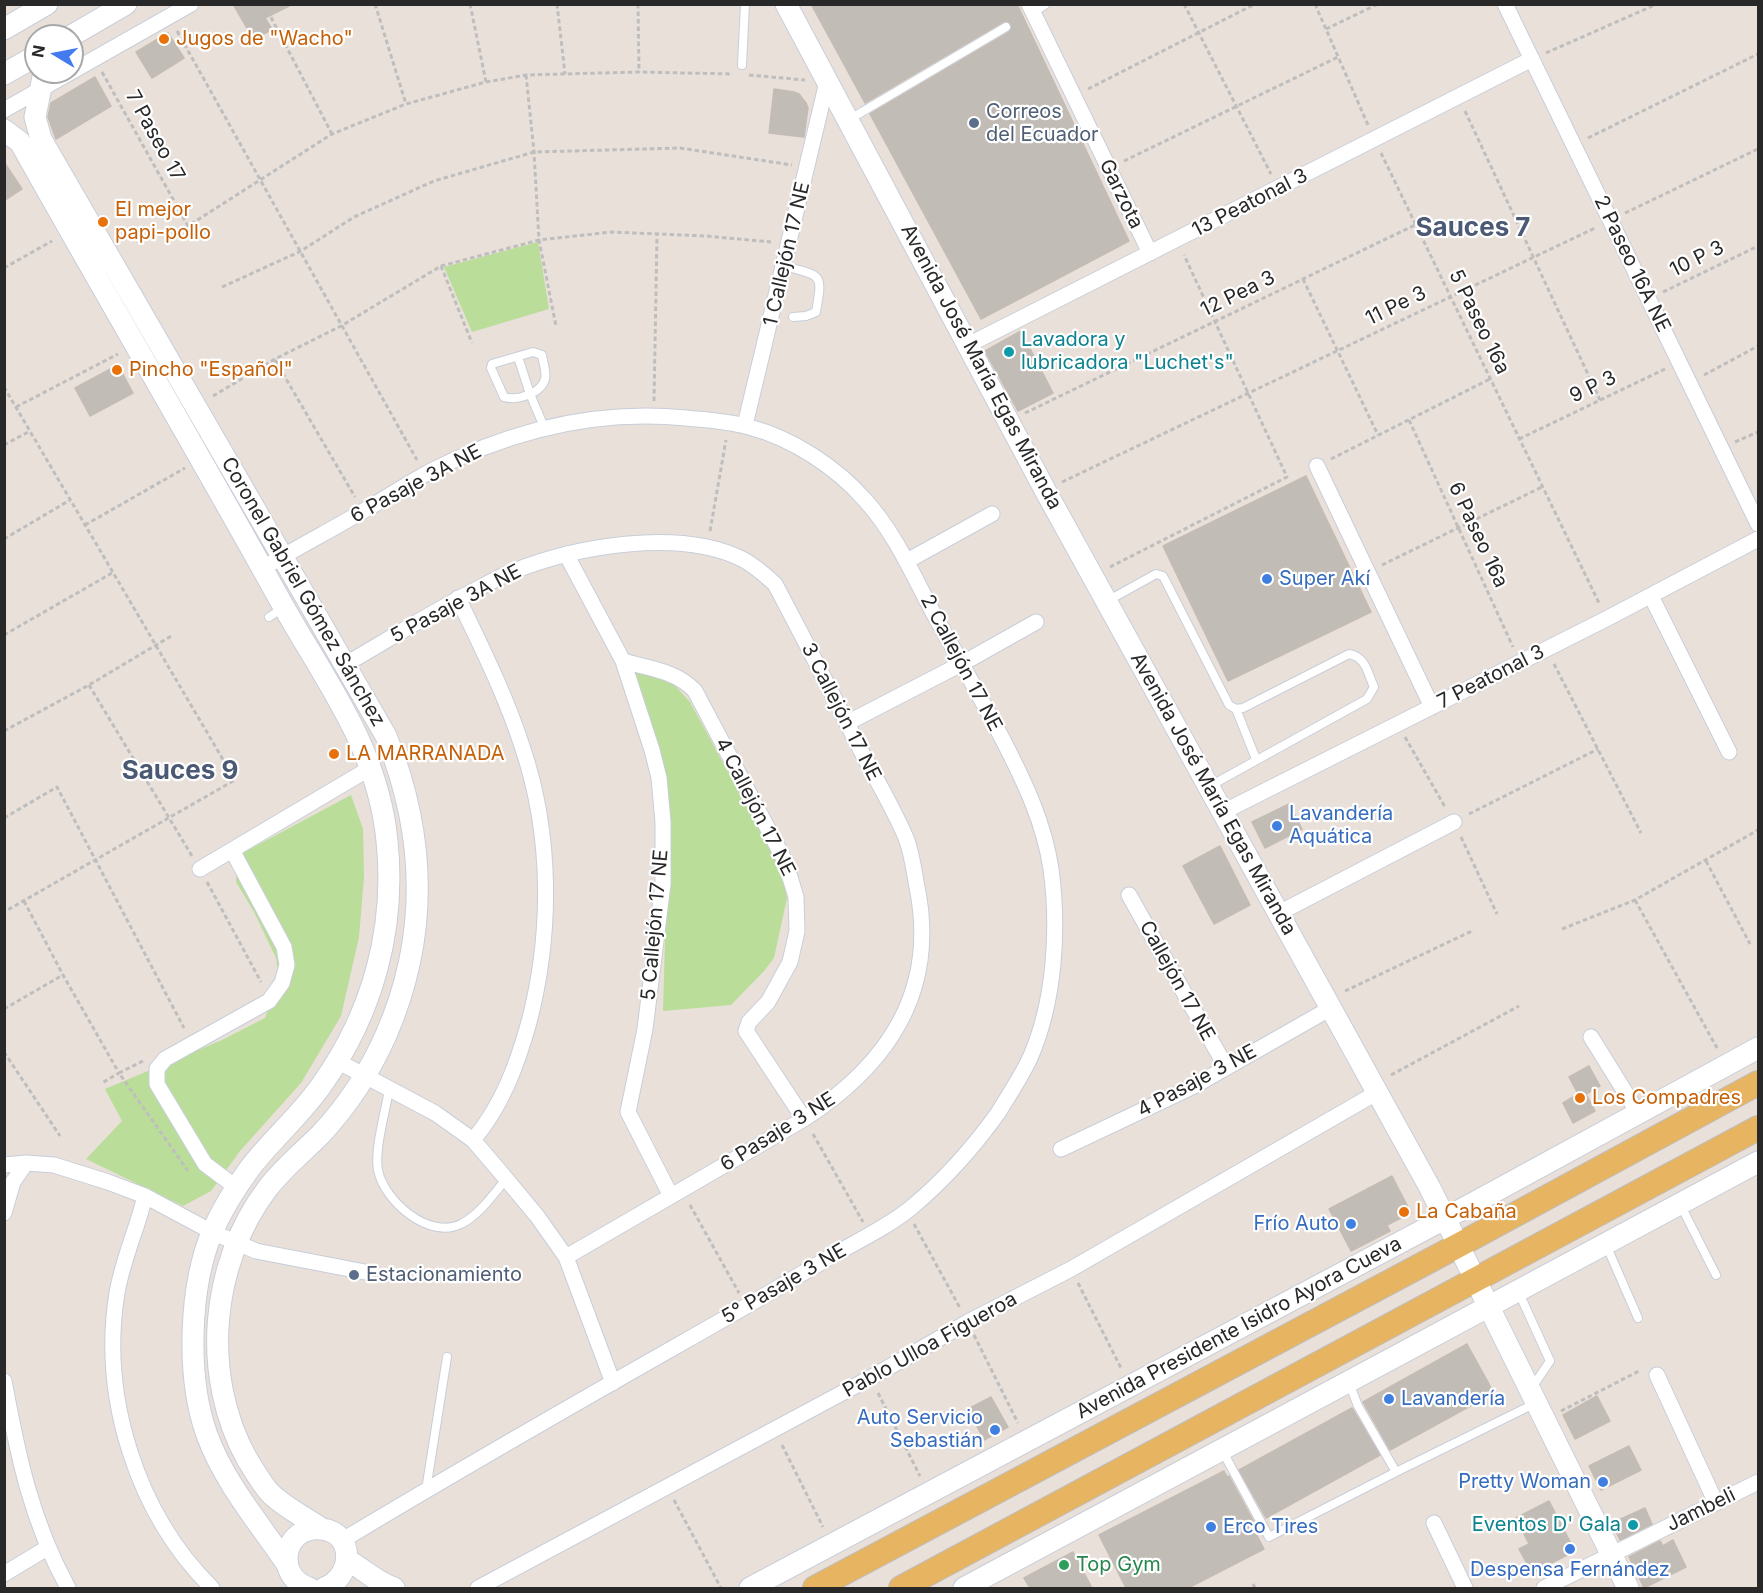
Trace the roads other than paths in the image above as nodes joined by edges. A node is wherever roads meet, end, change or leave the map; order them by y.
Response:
1 (47, 4) edge
2 (126, 4) edge
3 (190, 4) edge
4 (745, 4) edge
5 (1046, 4) edge
6 (1505, 4) edge
7 (786, 5) edge
8 (1031, 9) edge
9 (1006, 27) dead end
10 (84, 28) edge
11 (4, 29) edge
12 (1532, 59) junction
13 (24, 63) edge
14 (84, 65) edge
15 (741, 65) dead end
16 (4, 74) edge
17 (827, 82) junction
18 (38, 84) edge
19 (41, 84) edge
20 (4, 110) edge
21 (849, 120) junction
22 (4, 130) edge
23 (1150, 253) junction
24 (785, 266) junction
25 (793, 317) dead end
26 (968, 345) junction
27 (518, 357) junction
28 (530, 394) junction
29 (745, 425) junction
30 (544, 427) junction
31 (821, 462) joint
32 (1317, 466) road end
33 (992, 514) dead end
34 (1758, 524) edge
35 (1758, 539) edge
36 (566, 555) junction
37 (282, 556) junction
38 (907, 561) junction
39 (263, 568) junction
40 (775, 584) joint
41 (1651, 596) junction
42 (458, 598) junction
43 (1107, 601) junction
44 (1036, 622) dead end
45 (623, 661) junction
46 (963, 663) junction
47 (346, 664) junction
48 (1432, 707) junction
49 (1236, 709) junction
50 (847, 723) junction
51 (1729, 752) dead end
52 (1256, 759) junction
53 (372, 768) junction
54 (1209, 786) junction
55 (1223, 812) junction
56 (1454, 822) road end
57 (907, 840) joint
58 (232, 850) junction
59 (200, 869) road end
60 (1053, 890) joint
61 (1129, 895) dead end
62 (1279, 913) junction
63 (1329, 1004) junction
64 (1591, 1037) dead end
65 (1758, 1048) edge
66 (337, 1061) junction
67 (1226, 1067) junction
68 (366, 1075) junction
69 (1758, 1083) edge
70 (389, 1087) junction
71 (1375, 1088) junction
72 (1638, 1113) junction
73 (804, 1119) junction
74 (1758, 1128) edge
75 (473, 1140) junction
76 (1061, 1149) dead end
77 (26, 1162) junction
78 (1758, 1162) edge
79 (4, 1165) edge
80 (506, 1179) junction
81 (237, 1188) junction
82 (676, 1193) junction
83 (145, 1196) junction
84 (1681, 1204) junction
85 (4, 1213) edge
86 (1446, 1218) junction
87 (212, 1233) junction
88 (237, 1243) junction
89 (1459, 1245) junction
90 (1606, 1245) junction
91 (566, 1257) junction
92 (365, 1272) dead end
93 (1716, 1275) dead end
94 (1477, 1281) junction
95 (1519, 1292) junction
96 (1490, 1308) junction
97 (1638, 1318) dead end
98 (447, 1358) dead end
99 (1657, 1375) dead end
100 (4, 1381) edge
101 (613, 1383) junction
102 (1349, 1383) junction
103 (1537, 1404) junction
104 (9, 1428) edge
105 (1222, 1451) junction
106 (1396, 1472) junction
107 (1758, 1482) edge
108 (426, 1490) junction
109 (1716, 1503) junction
110 (1434, 1523) dead end
111 (322, 1529) junction
112 (47, 1548) junction
113 (344, 1550) junction
114 (1612, 1555) junction
115 (4, 1574) edge
116 (293, 1580) edge
117 (68, 1588) edge
118 (212, 1588) edge
119 (325, 1588) edge
120 (394, 1588) edge
121 (478, 1588) edge
122 (750, 1588) edge
123 (815, 1588) edge
124 (901, 1588) edge
125 (964, 1588) edge
126 (1466, 1588) edge
127 (1544, 1588) edge
128 (1628, 1588) edge

1 - 11 street
2 - 10 street
3 - 14 street
4 - 15 lane
5 - 8 lane
6 - 12 street, 2 Paseo 16A NE
7 - 17 street, Avenida José María Egas Miranda
8 - 23 street, Garzota
9 - 21 lane
12 - 23 street, 13 Peatonal 3
12 - 34 street, 2 Paseo 16A NE
13 - 16 street
17 - 21 street, Avenida José María Egas Miranda
17 - 24 street, 1 Callejón 17 NE
18 - 20 street
19 - 37 street, Coronel Gabriel Gómez Sánchez
21 - 26 street, Avenida José María Egas Miranda
22 - 39 street, Coronel Gabriel Gómez Sánchez
23 - 26 street, 13 Peatonal 3
24 - 25 lane
24 - 29 street, 1 Callejón 17 NE
26 - 43 street, Avenida José María Egas Miranda
27 - 28 lane
27 - 28 lane
27 - 28 lane
28 - 30 lane
29 - 30 street, 6 Pasaje 3A NE
29 - 31 street, 6 Pasaje 3A NE
30 - 37 street, 6 Pasaje 3A NE
31 - 38 street, 2 Callejón 17 NE
32 - 48 street
33 - 38 street
35 - 41 street, 7 Peatonal 3
36 - 40 street, 5 Pasaje 3A NE
36 - 42 street, 5 Pasaje 3A NE
36 - 45 street, 5 Callejón 17 NE
37 - 39 street, 6 Pasaje 3A NE
37 - 47 street, Coronel Gabriel Gómez Sánchez
38 - 46 street, 2 Callejón 17 NE
39 - 53 street, Coronel Gabriel Gómez Sánchez
40 - 50 street, 3 Callejón 17 NE
41 - 48 street, 7 Peatonal 3
41 - 51 street
42 - 47 street, 5 Pasaje 3A NE
42 - 75 street
43 - 49 lane
43 - 54 street, Avenida José María Egas Miranda
44 - 46 street
45 - 73 street, 4 Callejón 17 NE
45 - 82 street, 5 Callejón 17 NE
46 - 50 street
46 - 60 street, 2 Callejón 17 NE
47 - 68 street, Coronel Gabriel Gómez Sánchez
48 - 55 street, 7 Peatonal 3
49 - 52 lane
49 - 52 lane
50 - 57 street, 3 Callejón 17 NE
52 - 54 lane
53 - 58 street
53 - 66 street, Coronel Gabriel Gómez Sánchez
54 - 55 street, Avenida José María Egas Miranda
55 - 62 street, Avenida José María Egas Miranda
56 - 62 street
57 - 73 street, 6 Pasaje 3 NE
58 - 59 street
58 - 81 street
60 - 101 street, 5° Pasaje 3 NE
61 - 67 street, Callejón 17 NE
62 - 63 street, Avenida José María Egas Miranda
63 - 67 street, 4 Pasaje 3 NE
63 - 71 street, Avenida José María Egas Miranda
64 - 72 street
65 - 72 street, Avenida Presidente Isidro Ayora Cueva
66 - 68 street
66 - 81 street, Coronel Gabriel Gómez Sánchez
67 - 76 street, 4 Pasaje 3 NE
68 - 70 street
68 - 88 street, Coronel Gabriel Gómez Sánchez
69 - 89 main road, Avenida Presidente Isidro Ayora Cueva
70 - 75 street
70 - 80 lane
71 - 86 street, Avenida José María Egas Miranda
71 - 121 street, Pablo Ulloa Figueroa
72 - 86 street, Avenida Presidente Isidro Ayora Cueva
73 - 82 street, 6 Pasaje 3 NE
74 - 94 main road
75 - 80 street
77 - 79 street
77 - 83 street
77 - 85 street
78 - 84 street
80 - 91 street
81 - 87 street, Coronel Gabriel Gómez Sánchez
82 - 91 street, 6 Pasaje 3 NE
83 - 87 street
83 - 118 street
84 - 90 street
84 - 93 lane
86 - 89 street, Avenida José María Egas Miranda
86 - 122 street, Avenida Presidente Isidro Ayora Cueva
87 - 88 street
87 - 116 street, Coronel Gabriel Gómez Sánchez
88 - 92 street
88 - 111 street, Coronel Gabriel Gómez Sánchez
89 - 94 street, Avenida José María Egas Miranda
89 - 123 main road, Avenida Presidente Isidro Ayora Cueva
90 - 95 street
90 - 97 lane
91 - 101 street
94 - 96 street, Avenida José María Egas Miranda
94 - 124 main road
95 - 96 street
95 - 103 lane
96 - 102 street
96 - 103 street, Avenida José María Egas Miranda
98 - 108 lane
99 - 109 street
100 - 104 street
101 - 108 street, 5° Pasaje 3 NE
102 - 105 street
102 - 106 lane
103 - 106 lane
103 - 114 street, Avenida José María Egas Miranda
104 - 112 street
105 - 106 lane
105 - 125 street
107 - 109 street, Jambeli
108 - 113 street, 5° Pasaje 3 NE
109 - 114 street, Jambeli
110 - 126 street
111 - 113 street, Coronel Gabriel Gómez Sánchez
111 - 116 street
112 - 115 street
112 - 117 street
113 - 119 street
113 - 120 street
114 - 127 street, Jambeli
114 - 128 street, Avenida José María Egas Miranda

